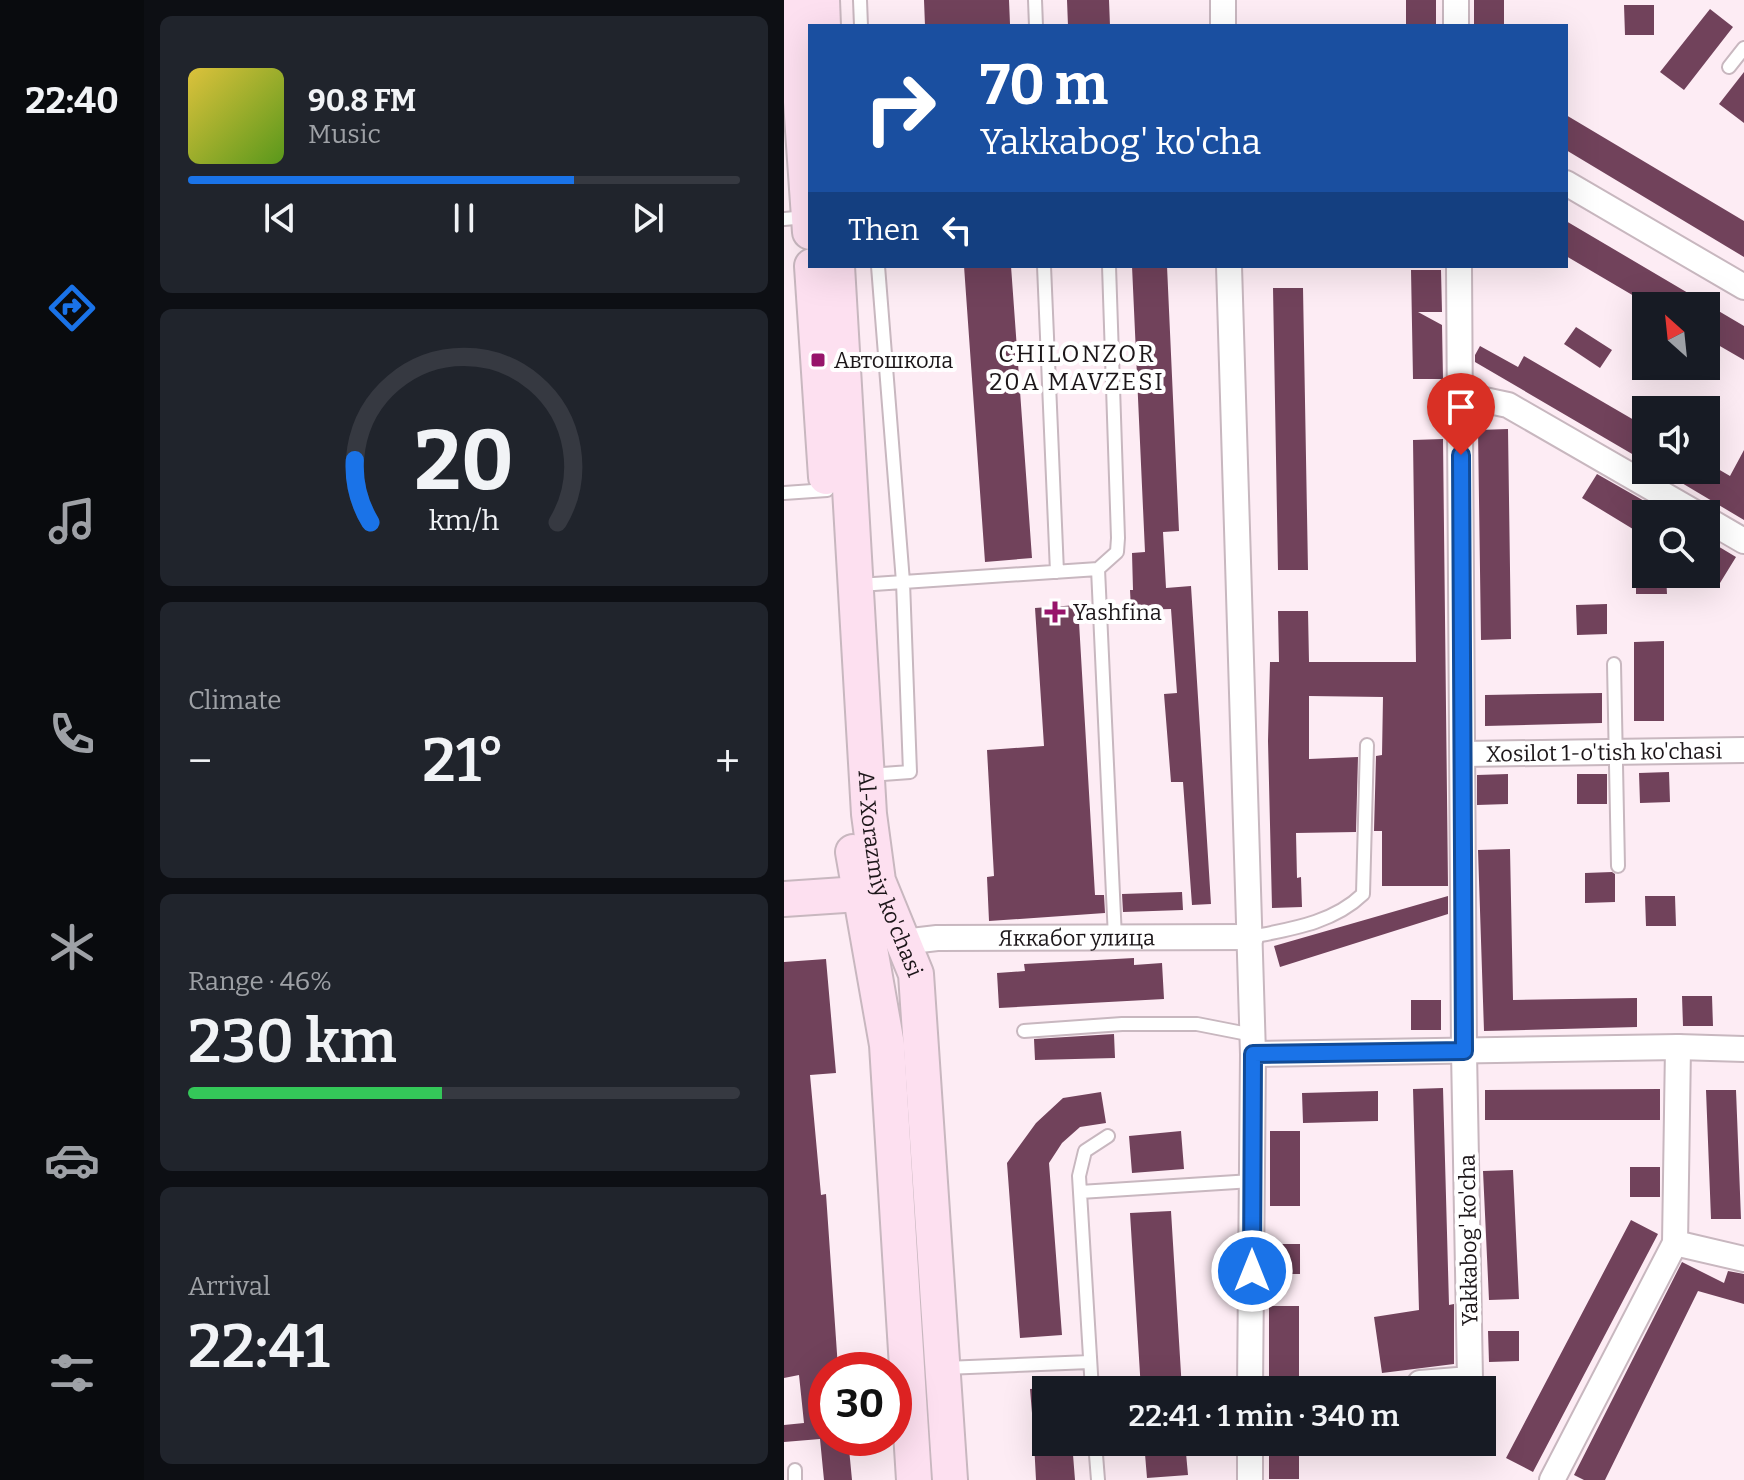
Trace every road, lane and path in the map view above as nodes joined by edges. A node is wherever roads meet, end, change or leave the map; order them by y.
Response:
1 (794, 0) edge
2 (822, 0) edge
3 (860, 0) edge
4 (1035, 0) edge
5 (1223, 0) edge
6 (1456, 0) edge
7 (823, 24) edge
8 (861, 24) edge
9 (1036, 24) edge
10 (1223, 24) edge
11 (1456, 24) edge
12 (1744, 48) edge
13 (1729, 67) dead end
14 (806, 125) edge
15 (1568, 184) edge
16 (808, 186) edge
17 (808, 216) edge
18 (784, 219) edge
19 (812, 268) edge
20 (837, 268) edge
21 (878, 268) edge
22 (1044, 268) edge
23 (1109, 268) edge
24 (1229, 268) edge
25 (1459, 268) edge
26 (1744, 287) edge
27 (1461, 395) junction
28 (827, 490) junction
29 (784, 493) edge
30 (1673, 500) edge
31 (1720, 527) edge
32 (1744, 541) edge
33 (1098, 569) junction
34 (1057, 572) junction
35 (903, 582) junction
36 (856, 585) junction
37 (1614, 664) dead end
38 (1367, 745) dead end
39 (1744, 750) edge
40 (1616, 752) junction
41 (1464, 754) junction
42 (867, 775) junction
43 (1618, 866) dead end
44 (784, 880) edge
45 (864, 883) junction
46 (784, 899) edge
47 (1251, 937) junction
48 (1115, 938) junction
49 (903, 942) junction
50 (1024, 1031) dead end
51 (1253, 1044) junction
52 (1678, 1047) junction
53 (1744, 1049) edge
54 (1464, 1051) junction
55 (1108, 1136) dead end
56 (1252, 1181) junction
57 (1080, 1192) junction
58 (1675, 1243) junction
59 (1744, 1259) edge
60 (1090, 1362) junction
61 (943, 1369) junction
62 (1091, 1376) edge
63 (1250, 1376) edge
64 (1470, 1376) edge
65 (1096, 1456) edge
66 (1250, 1456) edge
67 (914, 1480) edge
68 (950, 1480) edge
69 (1098, 1480) edge
70 (1250, 1480) edge
71 (1552, 1480) edge

1 - 14 main road
2 - 7 main road
3 - 8 lane
4 - 9 lane
5 - 10 street
6 - 11 street
12 - 13 lane
14 - 16 main road
15 - 26 street
17 - 18 lane
19 - 28 main road, Al-Xorazmiy ko'chasi
20 - 36 main road, Al-Xorazmiy ko'chasi
21 - 35 lane
22 - 34 lane
23 - 33 lane
24 - 47 street
25 - 27 street, Xosilot 1-o'tish ko'chasi
27 - 30 street
27 - 41 street, Xosilot 1-o'tish ko'chasi
28 - 29 lane
28 - 45 main road, Al-Xorazmiy ko'chasi
31 - 32 street
33 - 34 lane
33 - 48 lane
34 - 35 lane
35 - 36 lane
35 - 42 lane
36 - 42 main road, Al-Xorazmiy ko'chasi
37 - 40 lane
38 - 47 lane
39 - 40 street, Xosilot 1-o'tish ko'chasi
40 - 41 street, Xosilot 1-o'tish ko'chasi
40 - 43 lane
41 - 54 street, Xosilot 1-o'tish ko'chasi
42 - 45 main road, Al-Xorazmiy ko'chasi
44 - 45 main road
45 - 46 main road
45 - 49 main road, Al-Xorazmiy ko'chasi
45 - 67 main road, Al-Xorazmiy ko'chasi
47 - 48 street, Яккабог улица
47 - 51 street
48 - 49 street, Яккабог улица
49 - 61 main road, Al-Xorazmiy ko'chasi
50 - 51 lane
51 - 54 street
51 - 56 street
52 - 53 street
52 - 54 street
52 - 58 street
54 - 64 street, Yakkabog' ko'cha
55 - 57 lane
56 - 57 lane
56 - 63 street
57 - 60 lane
58 - 59 street
58 - 71 street
60 - 61 lane
60 - 62 lane
61 - 68 main road, Al-Xorazmiy ko'chasi
65 - 69 lane
66 - 70 street

